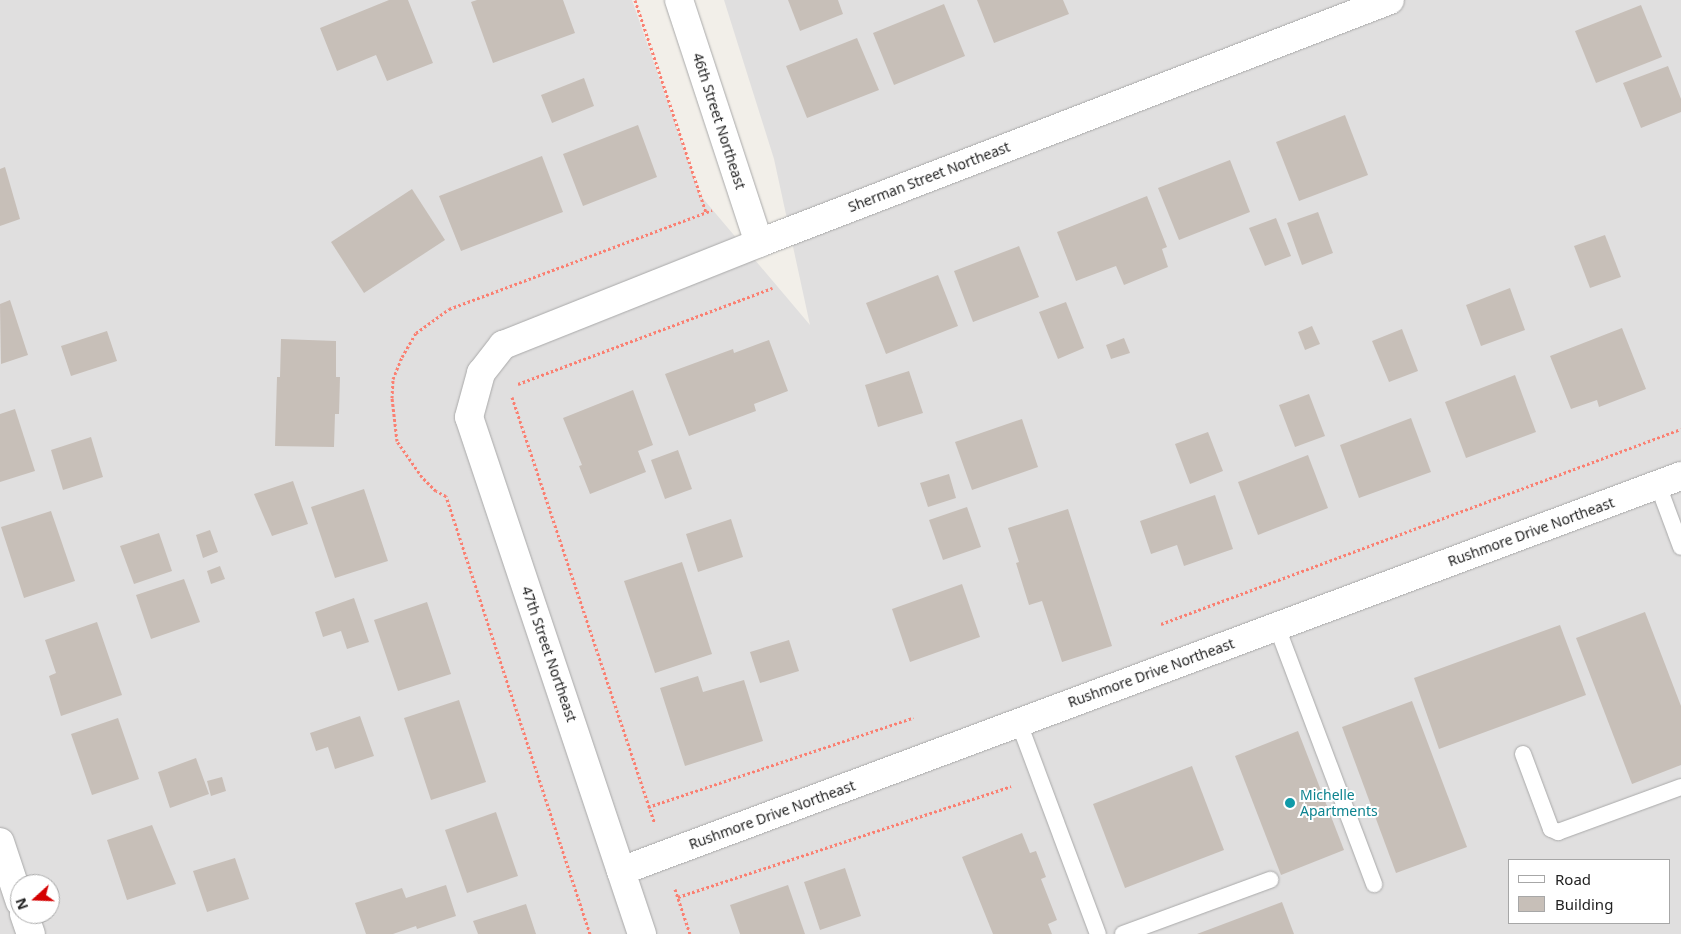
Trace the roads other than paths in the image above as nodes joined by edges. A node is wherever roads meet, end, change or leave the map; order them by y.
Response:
1 (679, 0) edge
2 (1390, 0) edge
3 (759, 243) junction
4 (481, 373) joint
5 (1670, 480) edge
6 (1681, 547) edge
7 (1277, 627) junction
8 (1019, 723) junction
9 (1523, 754) dead end
10 (1681, 787) edge
11 (0, 842) edge
12 (621, 871) junction
13 (11, 874) edge
14 (1270, 880) dead end
15 (1374, 884) dead end
16 (642, 934) edge
17 (1098, 934) edge
18 (1123, 934) edge

1 - 3 street, 46th Street Northeast
2 - 3 street, Sherman Street Northeast
3 - 4 street, Sherman Street Northeast
4 - 12 street, 47th Street Northeast
5 - 6 lane
5 - 7 street, Rushmore Drive Northeast
7 - 8 street, Rushmore Drive Northeast
7 - 15 lane
8 - 12 street, Rushmore Drive Northeast
8 - 17 lane
9 - 10 lane
11 - 13 street
12 - 16 street, 47th Street Northeast
14 - 18 lane

